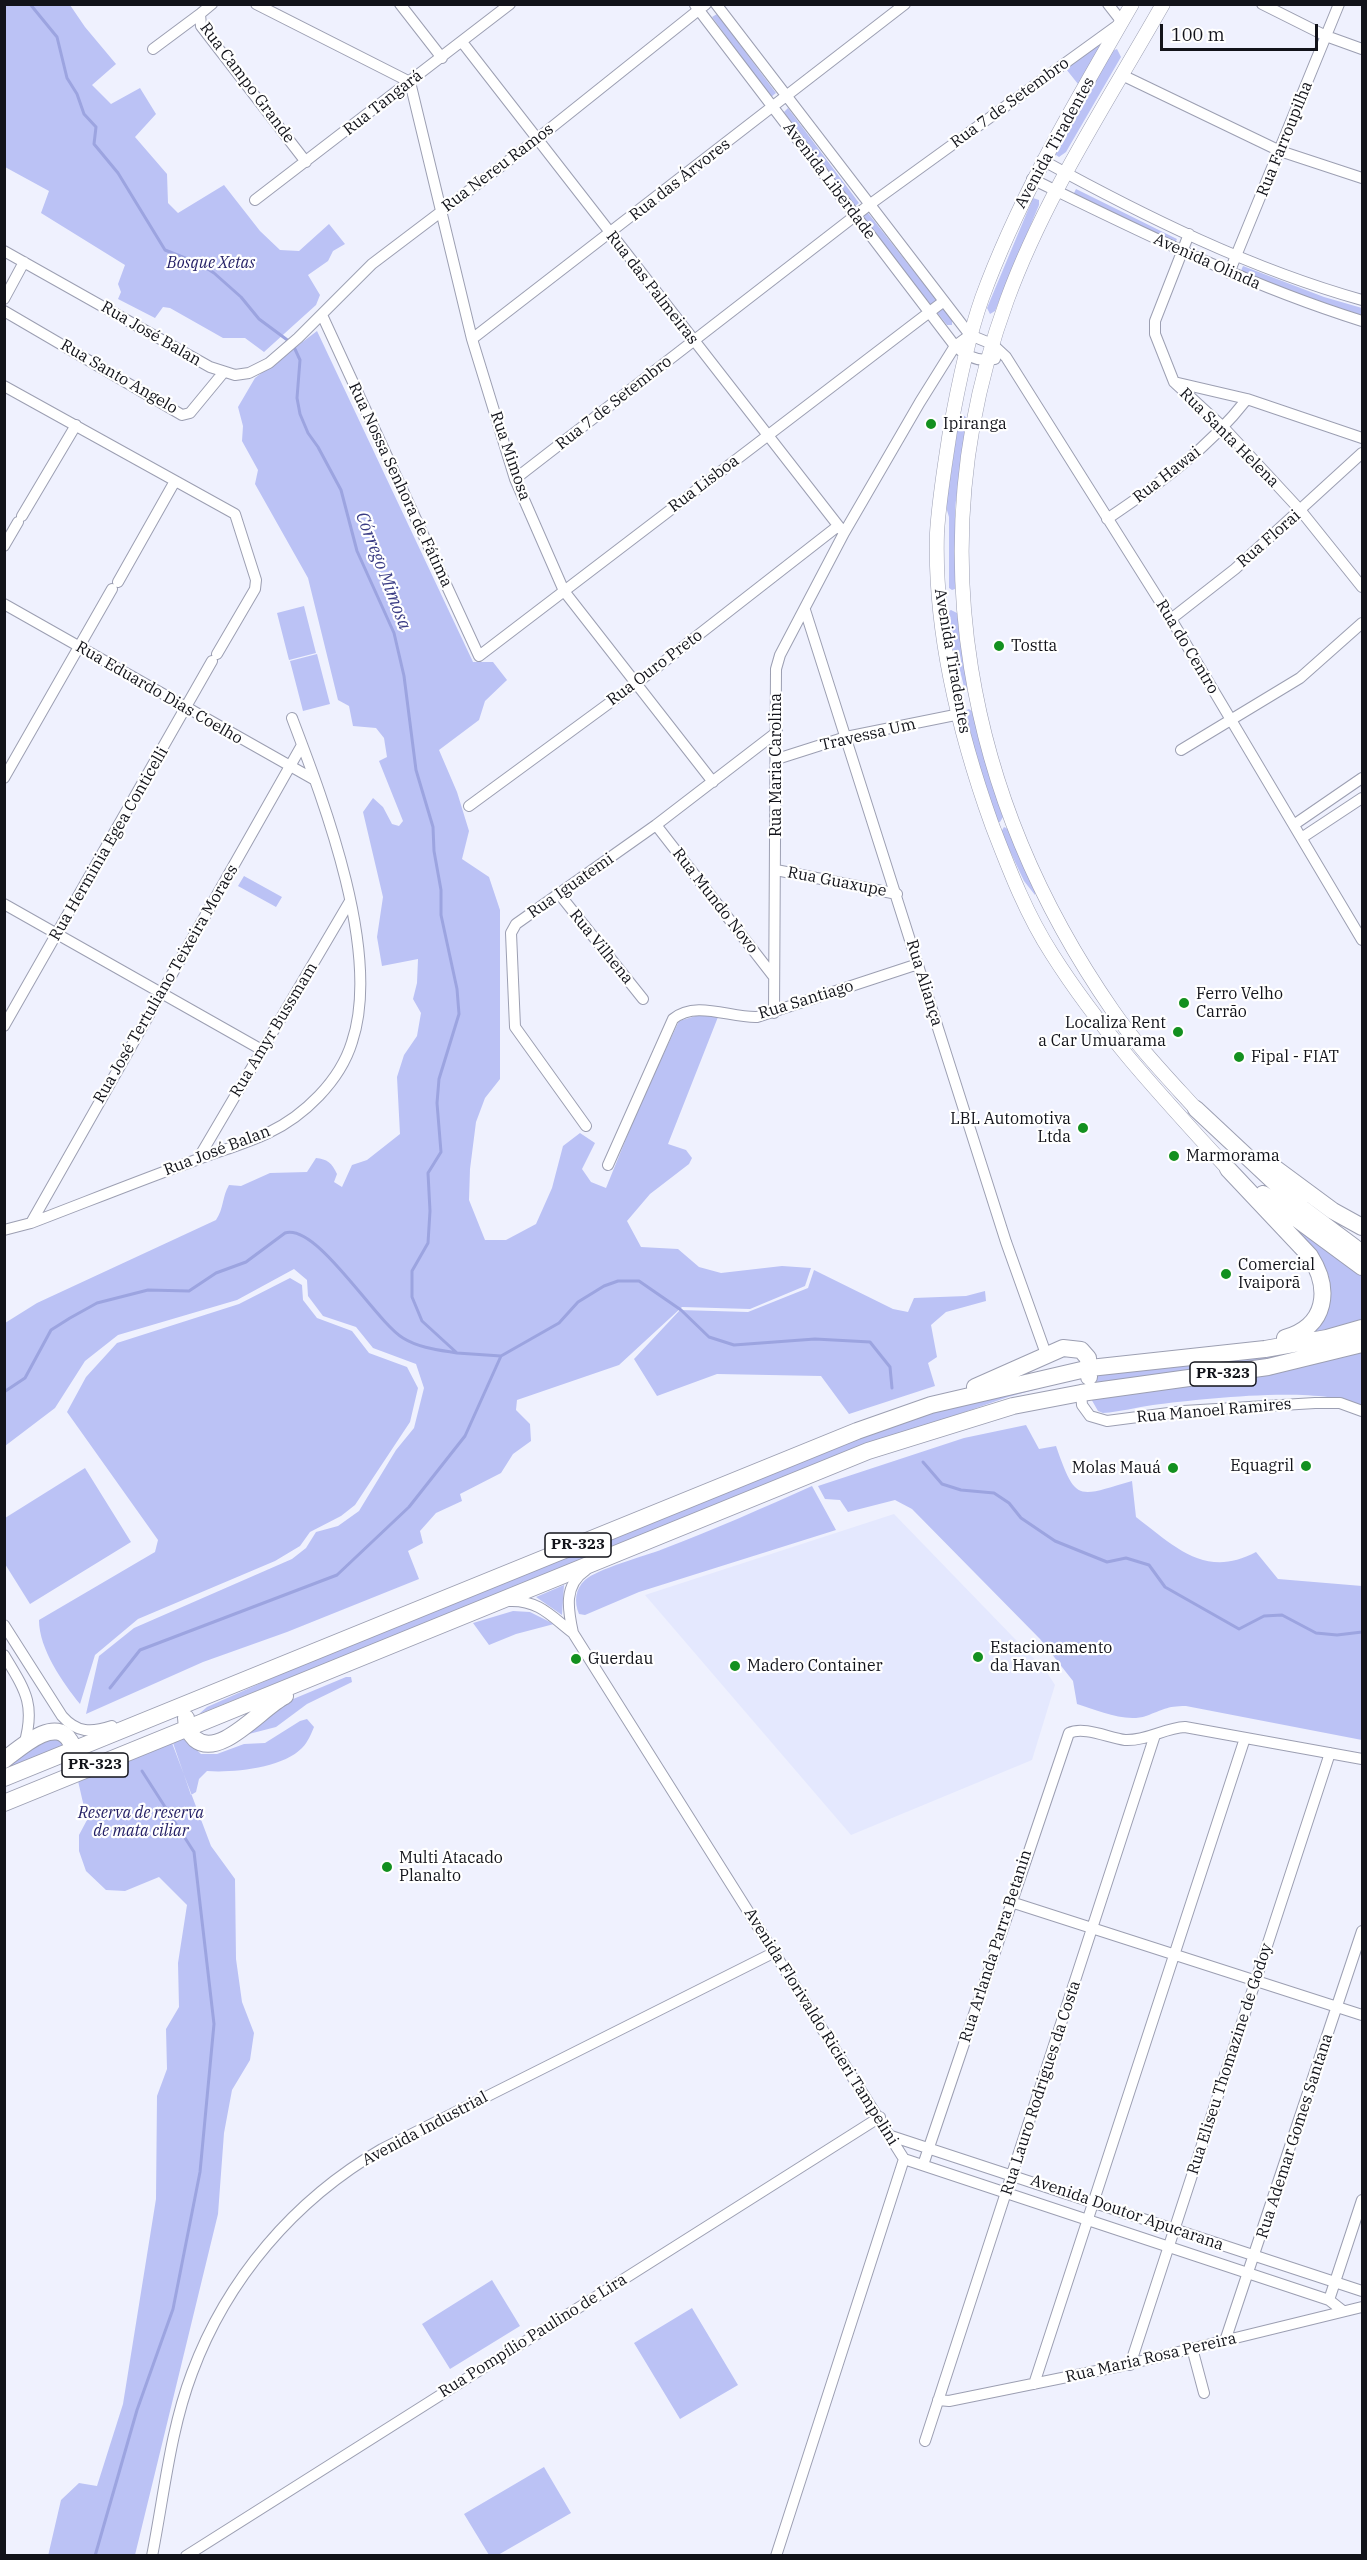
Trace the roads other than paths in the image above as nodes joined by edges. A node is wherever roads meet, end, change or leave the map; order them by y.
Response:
1 (256, 4) edge
2 (400, 4) edge
3 (510, 4) edge
4 (716, 4) edge
5 (905, 4) edge
6 (1108, 4) edge
7 (1132, 4) edge
8 (1163, 4) edge
9 (1262, 4) edge
10 (1339, 4) edge
11 (700, 6) edge
12 (205, 8) edge
13 (1122, 22) junction
14 (1326, 36) junction
15 (462, 42) junction
16 (746, 46) junction
17 (153, 49) dead end
18 (1362, 49) edge
19 (734, 54) junction
20 (441, 58) junction
21 (1124, 76) junction
22 (410, 82) junction
23 (787, 97) junction
24 (773, 107) junction
25 (537, 139) junction
26 (1280, 152) junction
27 (1042, 160) junction
28 (306, 162) junction
29 (1066, 173) junction
30 (1362, 178) edge
31 (1032, 179) junction
32 (1056, 190) junction
33 (255, 200) dead end
34 (869, 205) junction
35 (441, 211) junction
36 (856, 216) junction
37 (610, 233) junction
38 (1189, 234) junction
39 (4, 251) edge
40 (1181, 253) junction
41 (1238, 255) junction
42 (24, 262) junction
43 (1229, 273) junction
44 (4, 299) edge
45 (1362, 300) edge
46 (944, 301) junction
47 (4, 311) edge
48 (930, 312) junction
49 (322, 315) junction
50 (1362, 321) edge
51 (970, 335) junction
52 (472, 339) junction
53 (694, 342) junction
54 (992, 344) junction
55 (960, 351) junction
56 (1006, 357) junction
57 (987, 361) junction
58 (223, 373) junction
59 (1174, 382) junction
60 (4, 386) edge
61 (1247, 399) junction
62 (76, 425) junction
63 (1224, 428) junction
64 (766, 436) junction
65 (1362, 438) edge
66 (1362, 453) edge
67 (515, 479) junction
68 (175, 480) junction
69 (1301, 511) junction
70 (1107, 519) junction
71 (841, 530) junction
72 (4, 546) edge
73 (1362, 587) edge
74 (564, 591) junction
75 (963, 599) junction
76 (940, 600) junction
77 (4, 604) edge
78 (805, 610) junction
79 (1171, 619) junction
80 (1362, 623) edge
81 (79, 647) junction
82 (479, 656) joint
83 (638, 682) junction
84 (976, 696) junction
85 (958, 707) junction
86 (185, 708) junction
87 (292, 718) dead end
88 (1231, 719) junction
89 (777, 732) junction
90 (846, 737) junction
91 (302, 745) junction
92 (1181, 750) dead end
93 (777, 759) junction
94 (290, 767) junction
95 (4, 778) edge
96 (1362, 778) edge
97 (315, 780) junction
98 (712, 782) junction
99 (1362, 798) edge
100 (469, 806) dead end
101 (1013, 820) junction
102 (1295, 824) junction
103 (656, 825) junction
104 (994, 828) junction
105 (1303, 837) junction
106 (776, 870) junction
107 (897, 894) junction
108 (560, 895) junction
109 (350, 901) junction
110 (4, 904) edge
111 (58, 934) junction
112 (1362, 940) edge
113 (918, 964) junction
114 (774, 977) junction
115 (161, 992) junction
116 (643, 999) dead end
117 (774, 1013) junction
118 (4, 1026) edge
119 (1139, 1046) junction
120 (262, 1050) junction
121 (1125, 1056) junction
122 (1196, 1109) junction
123 (586, 1126) dead end
124 (198, 1159) junction
125 (608, 1165) dead end
126 (1228, 1169) junction
127 (31, 1223) junction
128 (1362, 1227) edge
129 (4, 1230) edge
130 (1362, 1253) edge
131 (1362, 1267) edge
132 (1362, 1328) edge
133 (1362, 1344) edge
134 (1046, 1354) junction
135 (1212, 1354) junction
136 (1086, 1380) junction
137 (931, 1406) junction
138 (1362, 1412) edge
139 (602, 1560) junction
140 (498, 1601) junction
141 (4, 1625) edge
142 (573, 1634) junction
143 (4, 1655) edge
144 (332, 1669) junction
145 (224, 1689) junction
146 (157, 1714) junction
147 (186, 1727) junction
148 (1155, 1735) junction
149 (1245, 1737) junction
150 (24, 1745) junction
151 (74, 1749) junction
152 (1330, 1754) junction
153 (1362, 1759) edge
154 (4, 1760) edge
155 (4, 1778) edge
156 (4, 1801) edge
157 (1011, 1902) junction
158 (1093, 1928) junction
159 (1362, 1930) edge
160 (773, 1953) junction
161 (1174, 1954) junction
162 (1256, 1981) junction
163 (1337, 2007) junction
164 (1362, 2015) edge
165 (880, 2117) junction
166 (891, 2136) junction
167 (929, 2149) junction
168 (904, 2159) junction
169 (923, 2165) junction
170 (1013, 2174) junction
171 (1007, 2194) junction
172 (1362, 2200) edge
173 (1093, 2203) junction
174 (1087, 2220) junction
175 (1174, 2230) junction
176 (1168, 2247) junction
177 (1255, 2256) junction
178 (1247, 2273) junction
179 (1335, 2282) junction
180 (1362, 2291) edge
181 (1329, 2300) junction
182 (1362, 2307) edge
183 (1343, 2311) junction
184 (1225, 2341) junction
185 (1192, 2348) junction
186 (1130, 2365) junction
187 (1034, 2384) junction
188 (1204, 2393) dead end
189 (938, 2400) junction
190 (925, 2441) dead end
191 (152, 2556) edge
192 (186, 2556) edge
193 (776, 2556) edge

1 - 22 street
2 - 20 street
3 - 15 street, Rua Tangará
4 - 16 street, Avenida Liberdade
5 - 23 street
6 - 13 street
7 - 13 main road, Avenida Tiradentes
8 - 21 main road, Avenida Tiradentes
9 - 14 street
10 - 14 street, Rua Farroupilha
11 - 19 street, Avenida Liberdade
11 - 25 street, Rua Nereu Ramos
12 - 17 street
12 - 28 street, Rua Campo Grande
13 - 27 main road, Avenida Tiradentes
13 - 34 street, Rua 7 de Setembro
14 - 18 street
14 - 26 street, Rua Farroupilha
15 - 20 street, Rua Tangará
15 - 25 street, Rua das Palmeiras
16 - 19 street
16 - 23 street, Avenida Liberdade
19 - 24 street, Avenida Liberdade
20 - 22 street, Rua Tangará
21 - 26 street
21 - 29 main road, Avenida Tiradentes
22 - 28 street, Rua Tangará
22 - 35 street, Rua Mimosa
23 - 24 street, Rua das Árvores
23 - 34 street, Avenida Liberdade
24 - 36 street, Avenida Liberdade
24 - 37 street, Rua das Árvores
25 - 35 street, Rua Nereu Ramos
25 - 37 street, Rua das Palmeiras
26 - 30 street
26 - 41 street, Rua Farroupilha
27 - 29 street, Avenida Olinda
27 - 31 main road, Avenida Tiradentes
28 - 33 street, Rua Tangará
29 - 32 main road, Avenida Tiradentes
29 - 38 street, Avenida Olinda
31 - 32 street, Avenida Olinda
31 - 51 main road, Avenida Tiradentes
32 - 40 street, Avenida Olinda
32 - 54 main road, Avenida Tiradentes
34 - 36 street, Rua 7 de Setembro
34 - 46 street, Avenida Liberdade
35 - 49 street, Rua Nereu Ramos
35 - 52 street, Rua Mimosa
36 - 48 street, Avenida Liberdade
36 - 53 street, Rua 7 de Setembro
37 - 52 street, Rua das Árvores
37 - 53 street, Rua das Palmeiras
38 - 40 street, Rua Santa Helena
38 - 41 street, Avenida Olinda
39 - 42 street, Rua José Balan
40 - 43 street, Avenida Olinda
40 - 59 street, Rua Santa Helena
41 - 43 street, Rua Farroupilha
41 - 45 street, Avenida Olinda
42 - 44 street
42 - 58 street, Rua José Balan
43 - 50 street, Avenida Olinda
46 - 48 street, Rua Lisboa
46 - 51 street, Avenida Liberdade
47 - 58 street, Rua Santo Angelo
48 - 55 street, Avenida Liberdade
48 - 64 street, Rua Lisboa
49 - 58 street, Rua Nereu Ramos
49 - 82 street, Rua Nossa Senhora de Fátima
51 - 54 street
51 - 55 main road, Avenida Tiradentes
52 - 67 street, Rua Mimosa
53 - 64 street, Rua das Palmeiras
53 - 67 street, Rua 7 de Setembro
54 - 56 street, Rua do Centro
54 - 57 main road, Avenida Tiradentes
55 - 57 street
55 - 71 street, Rua Maria Carolina
55 - 76 main road, Avenida Tiradentes
56 - 57 street
56 - 70 street, Rua do Centro
57 - 75 main road, Avenida Tiradentes
59 - 61 street
59 - 63 street, Rua Santa Helena
60 - 62 street, Rua Herminia Egea Conticelli
61 - 63 street, Rua Hawai
61 - 65 street
62 - 68 street, Rua Herminia Egea Conticelli
62 - 72 street
63 - 69 street, Rua Santa Helena
63 - 70 street, Rua Hawai
64 - 71 street, Rua das Palmeiras
64 - 74 street, Rua Lisboa
66 - 69 street, Rua Florai
67 - 74 street, Rua Mimosa
68 - 81 street
68 - 86 street, Rua Herminia Egea Conticelli
69 - 73 street, Rua Santa Helena
69 - 79 street, Rua Florai
70 - 79 street, Rua do Centro
71 - 78 street, Rua Maria Carolina
71 - 83 street, Rua Ouro Preto
74 - 82 street, Rua Lisboa
74 - 83 street, Rua Mimosa
75 - 76 main road
75 - 84 main road, Avenida Tiradentes
76 - 85 main road, Avenida Tiradentes
77 - 81 street, Rua Eduardo Dias Coelho
78 - 89 street, Rua Maria Carolina
78 - 90 street, Rua Aliança
79 - 88 street, Rua do Centro
80 - 88 street
81 - 86 street, Rua Eduardo Dias Coelho
81 - 95 street
83 - 98 street, Rua Mimosa
83 - 100 street, Rua Ouro Preto
84 - 85 main road
84 - 101 main road, Avenida Tiradentes
85 - 90 street, Travessa Um
85 - 104 main road, Avenida Tiradentes
86 - 94 street, Rua Eduardo Dias Coelho
86 - 111 street, Rua Herminia Egea Conticelli
87 - 91 street, Rua José Balan
88 - 92 street
88 - 102 street, Rua do Centro
89 - 93 street, Rua Maria Carolina
89 - 98 street, Rua Iguatemi
90 - 93 street, Travessa Um
90 - 107 street, Rua Aliança
91 - 94 street, Rua José Tertuliano Teixeira Moraes
91 - 97 street, Rua José Balan
93 - 106 street, Rua Maria Carolina
94 - 97 street, Rua Eduardo Dias Coelho
94 - 115 street, Rua José Tertuliano Teixeira Moraes
96 - 102 street
97 - 109 street, Rua José Balan
98 - 103 street, Rua Iguatemi
99 - 105 street
101 - 104 main road
101 - 119 main road, Avenida Tiradentes
102 - 105 street, Rua do Centro
103 - 108 street, Rua Iguatemi
103 - 114 street, Rua Mundo Novo
104 - 121 main road, Avenida Tiradentes
105 - 112 street, Rua do Centro
106 - 107 street, Rua Guaxupe
106 - 114 street, Rua Maria Carolina
107 - 113 street, Rua Aliança
108 - 116 street, Rua Vilhena
108 - 123 street, Rua Iguatemi
109 - 120 street, Rua Amyr Bussmam
109 - 124 street, Rua José Balan
110 - 111 street
111 - 115 street
111 - 118 street, Rua Herminia Egea Conticelli
113 - 117 street, Rua Santiago
113 - 134 street, Rua Aliança
114 - 117 street, Rua Maria Carolina
115 - 120 street
115 - 127 street, Rua José Tertuliano Teixeira Moraes
117 - 125 street, Rua Santiago
119 - 121 main road
119 - 122 main road, Avenida Tiradentes
120 - 124 street, Rua Amyr Bussmam
121 - 126 main road, Avenida Tiradentes
122 - 128 highway
122 - 130 highway
124 - 127 street, Rua José Balan
126 - 131 highway
126 - 135 highway
127 - 129 street, Rua José Balan
132 - 135 highway, PR-323
133 - 136 highway, PR-323
134 - 136 highway
134 - 137 highway
135 - 136 highway, PR-323
136 - 137 highway, PR-323
136 - 138 street, Rua Manoel Ramires
136 - 139 highway, PR-323
137 - 145 highway, PR-323
139 - 140 highway, PR-323
139 - 142 street, Avenida Florivaldo Ricieri Tampelini
140 - 142 street, Avenida Florivaldo Ricieri Tampelini
140 - 144 highway, PR-323
141 - 146 street
142 - 160 street, Avenida Florivaldo Ricieri Tampelini
143 - 150 street
144 - 147 highway, PR-323
144 - 147 highway
145 - 146 highway, PR-323
145 - 147 highway
146 - 151 highway, PR-323
147 - 156 highway, PR-323
148 - 149 street
148 - 157 street, Rua Arlanda Parra Betanin
148 - 158 street, Rua Lauro Rodrigues da Costa
149 - 152 street
149 - 161 street
150 - 151 highway
150 - 154 highway
151 - 155 highway, PR-323
151 - 156 highway
152 - 153 street
152 - 162 street, Rua Eliseu Thomazine de Godoy
157 - 158 street
157 - 167 street, Rua Arlanda Parra Betanin
158 - 161 street
158 - 170 street, Rua Lauro Rodrigues da Costa
159 - 163 street, Rua Ademar Gomes Santana
160 - 165 street, Avenida Florivaldo Ricieri Tampelini
160 - 191 street, Avenida Industrial
161 - 162 street
161 - 173 street
162 - 163 street
162 - 175 street, Rua Eliseu Thomazine de Godoy
163 - 164 street
163 - 177 street, Rua Ademar Gomes Santana
165 - 166 street, Avenida Florivaldo Ricieri Tampelini
165 - 192 street, Rua Pompílio Paulino de Lira
166 - 167 street, Avenida Doutor Apucarana
166 - 168 street, Avenida Florivaldo Ricieri Tampelini
167 - 169 street, Rua Arlanda Parra Betanin
167 - 170 street, Avenida Doutor Apucarana
168 - 169 street, Avenida Doutor Apucarana
168 - 193 street, Avenida Florivaldo Ricieri Tampelini
169 - 171 street, Avenida Doutor Apucarana
170 - 171 street, Rua Lauro Rodrigues da Costa
170 - 173 street, Avenida Doutor Apucarana
171 - 174 street, Avenida Doutor Apucarana
171 - 189 street, Rua Lauro Rodrigues da Costa
172 - 179 street
173 - 174 street
173 - 175 street, Avenida Doutor Apucarana
174 - 176 street, Avenida Doutor Apucarana
174 - 187 street
175 - 176 street, Rua Eliseu Thomazine de Godoy
175 - 177 street, Avenida Doutor Apucarana
176 - 178 street, Avenida Doutor Apucarana
176 - 186 street, Rua Eliseu Thomazine de Godoy
177 - 178 street, Rua Ademar Gomes Santana
177 - 179 street, Avenida Doutor Apucarana
178 - 181 street, Avenida Doutor Apucarana
178 - 184 street, Rua Ademar Gomes Santana
179 - 180 street, Avenida Doutor Apucarana
179 - 181 street
181 - 183 street, Avenida Doutor Apucarana
182 - 183 street, Rua Maria Rosa Pereira
183 - 184 street, Rua Maria Rosa Pereira
184 - 185 street, Rua Maria Rosa Pereira
185 - 186 street, Rua Maria Rosa Pereira
185 - 188 street
186 - 187 street, Rua Maria Rosa Pereira
187 - 189 street, Rua Maria Rosa Pereira
189 - 190 street, Rua Lauro Rodrigues da Costa

